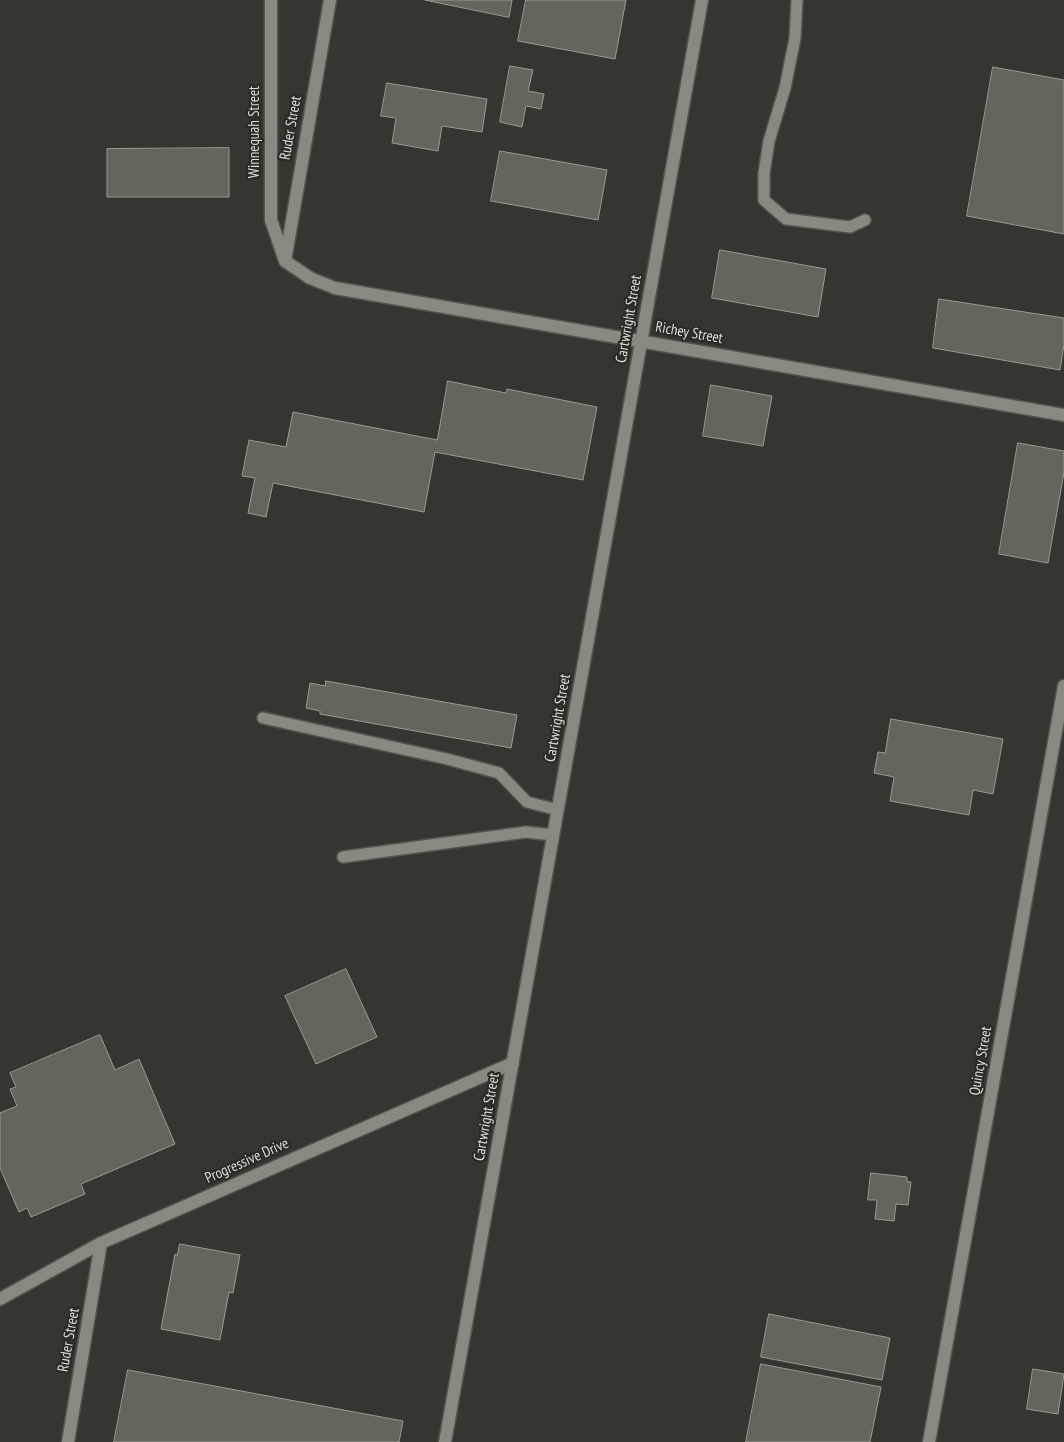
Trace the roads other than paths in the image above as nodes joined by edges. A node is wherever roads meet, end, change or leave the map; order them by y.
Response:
1 (271, 0) edge
2 (330, 0) edge
3 (702, 0) edge
4 (798, 0) edge
5 (865, 220) dead end
6 (285, 261) junction
7 (641, 341) junction
8 (1064, 415) edge
9 (1064, 686) edge
10 (263, 718) dead end
11 (558, 810) junction
12 (553, 835) junction
13 (343, 857) dead end
14 (513, 1063) junction
15 (101, 1243) junction
16 (0, 1299) edge
17 (68, 1442) edge
18 (445, 1442) edge
19 (929, 1442) edge

1 - 6 street, Winnequah Street
2 - 6 street, Ruder Street
3 - 7 street, Cartwright Street
4 - 5 lane
6 - 7 street, Richey Street
7 - 8 street, Richey Street
7 - 11 street, Cartwright Street
9 - 19 street, Quincy Street
10 - 11 lane
11 - 12 street, Cartwright Street
12 - 13 lane
12 - 14 street, Cartwright Street
14 - 15 street, Progressive Drive
14 - 18 street, Cartwright Street
15 - 16 street, Progressive Drive
15 - 17 street, Ruder Street

